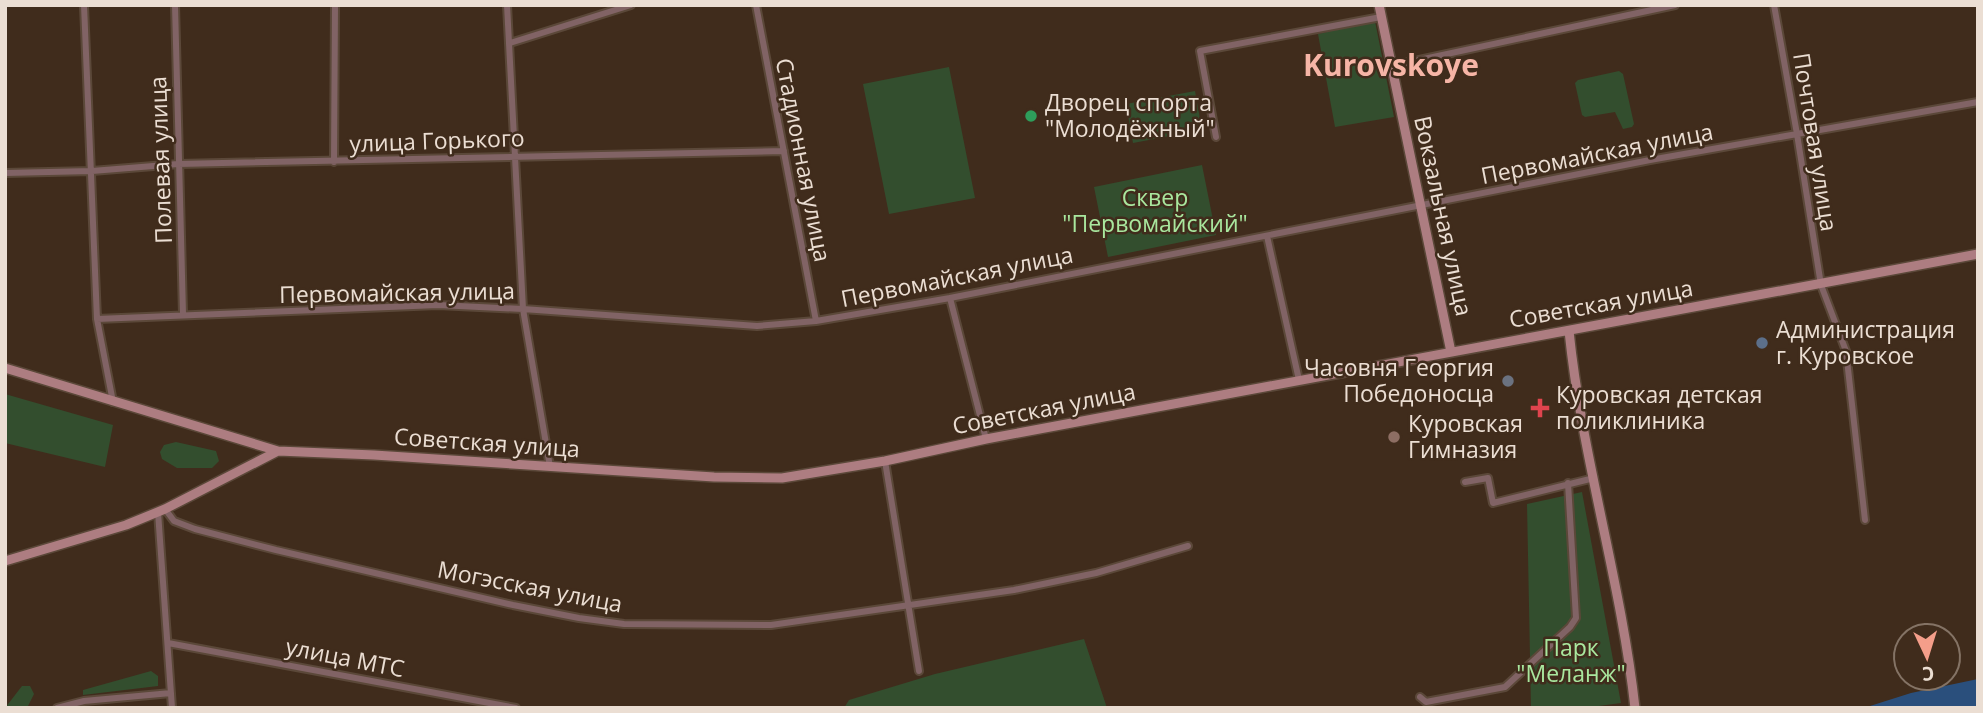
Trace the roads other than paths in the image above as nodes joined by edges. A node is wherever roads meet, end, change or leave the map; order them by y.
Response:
1 (85, 5) edge
2 (174, 5) edge
3 (335, 5) edge
4 (508, 5) edge
5 (631, 5) edge
6 (756, 5) edge
7 (1379, 5) edge
8 (1675, 5) edge
9 (1774, 5) edge
10 (1381, 17) junction
11 (510, 43) junction
12 (1391, 66) junction
13 (1978, 102) edge
14 (1797, 134) junction
15 (1216, 137) dead end
16 (784, 151) junction
17 (514, 156) junction
18 (334, 162) junction
19 (178, 164) junction
20 (92, 171) junction
21 (5, 173) edge
22 (1422, 206) junction
23 (1266, 236) junction
24 (1978, 254) edge
25 (1821, 285) junction
26 (950, 298) junction
27 (523, 309) junction
28 (183, 314) junction
29 (97, 319) junction
30 (816, 321) junction
31 (1569, 331) junction
32 (1451, 352) junction
33 (5, 368) edge
34 (1299, 380) junction
35 (113, 402) junction
36 (986, 439) junction
37 (278, 451) junction
38 (885, 461) junction
39 (550, 467) junction
40 (1594, 478) junction
41 (1465, 482) dead end
42 (1568, 483) junction
43 (162, 510) junction
44 (1865, 520) dead end
45 (1188, 545) dead end
46 (5, 561) edge
47 (908, 605) junction
48 (168, 642) junction
49 (919, 671) dead end
50 (171, 693) junction
51 (1420, 697) dead end
52 (57, 708) edge
53 (172, 708) edge
54 (516, 708) edge
55 (1635, 708) edge

1 - 20 street
2 - 19 street, Полевая улица
3 - 18 street
4 - 11 street
5 - 11 street
6 - 16 street, Стадионная улица
7 - 10 street, Вокзальная улица
8 - 12 street
9 - 14 street, Почтовая улица
10 - 12 street, Вокзальная улица
10 - 15 street
11 - 17 street
12 - 22 street, Вокзальная улица
13 - 14 street, Первомайская улица
14 - 22 street, Первомайская улица
14 - 25 street, Почтовая улица
16 - 17 street, улица Горького
16 - 30 street, Стадионная улица
17 - 18 street, улица Горького
17 - 27 street
18 - 19 street, улица Горького
19 - 20 street, улица Горького
19 - 28 street, Полевая улица
20 - 21 street, улица Горького
20 - 29 street
22 - 23 street, Первомайская улица
22 - 32 street, Вокзальная улица
23 - 26 street, Первомайская улица
23 - 34 street
24 - 25 street, Советская улица
25 - 31 street, Советская улица
25 - 44 street, Почтовая улица
26 - 30 street, Первомайская улица
26 - 36 street
27 - 28 street, Первомайская улица
27 - 30 street, Первомайская улица
27 - 39 street
28 - 29 street, Первомайская улица
29 - 35 street
31 - 32 street, Советская улица
31 - 40 street
32 - 34 street, Советская улица
33 - 35 street, Советская улица
34 - 36 street, Советская улица
35 - 37 street, Советская улица
36 - 38 street, Советская улица
37 - 39 street, Советская улица
37 - 43 street
38 - 39 street, Советская улица
38 - 47 street
40 - 42 street
40 - 55 street
41 - 42 street
42 - 51 street
43 - 46 street
43 - 47 street, Могэсская улица
43 - 48 street
45 - 47 street, Могэсская улица
47 - 49 street
48 - 50 street
48 - 54 street, улица МТС
50 - 52 street
50 - 53 street

